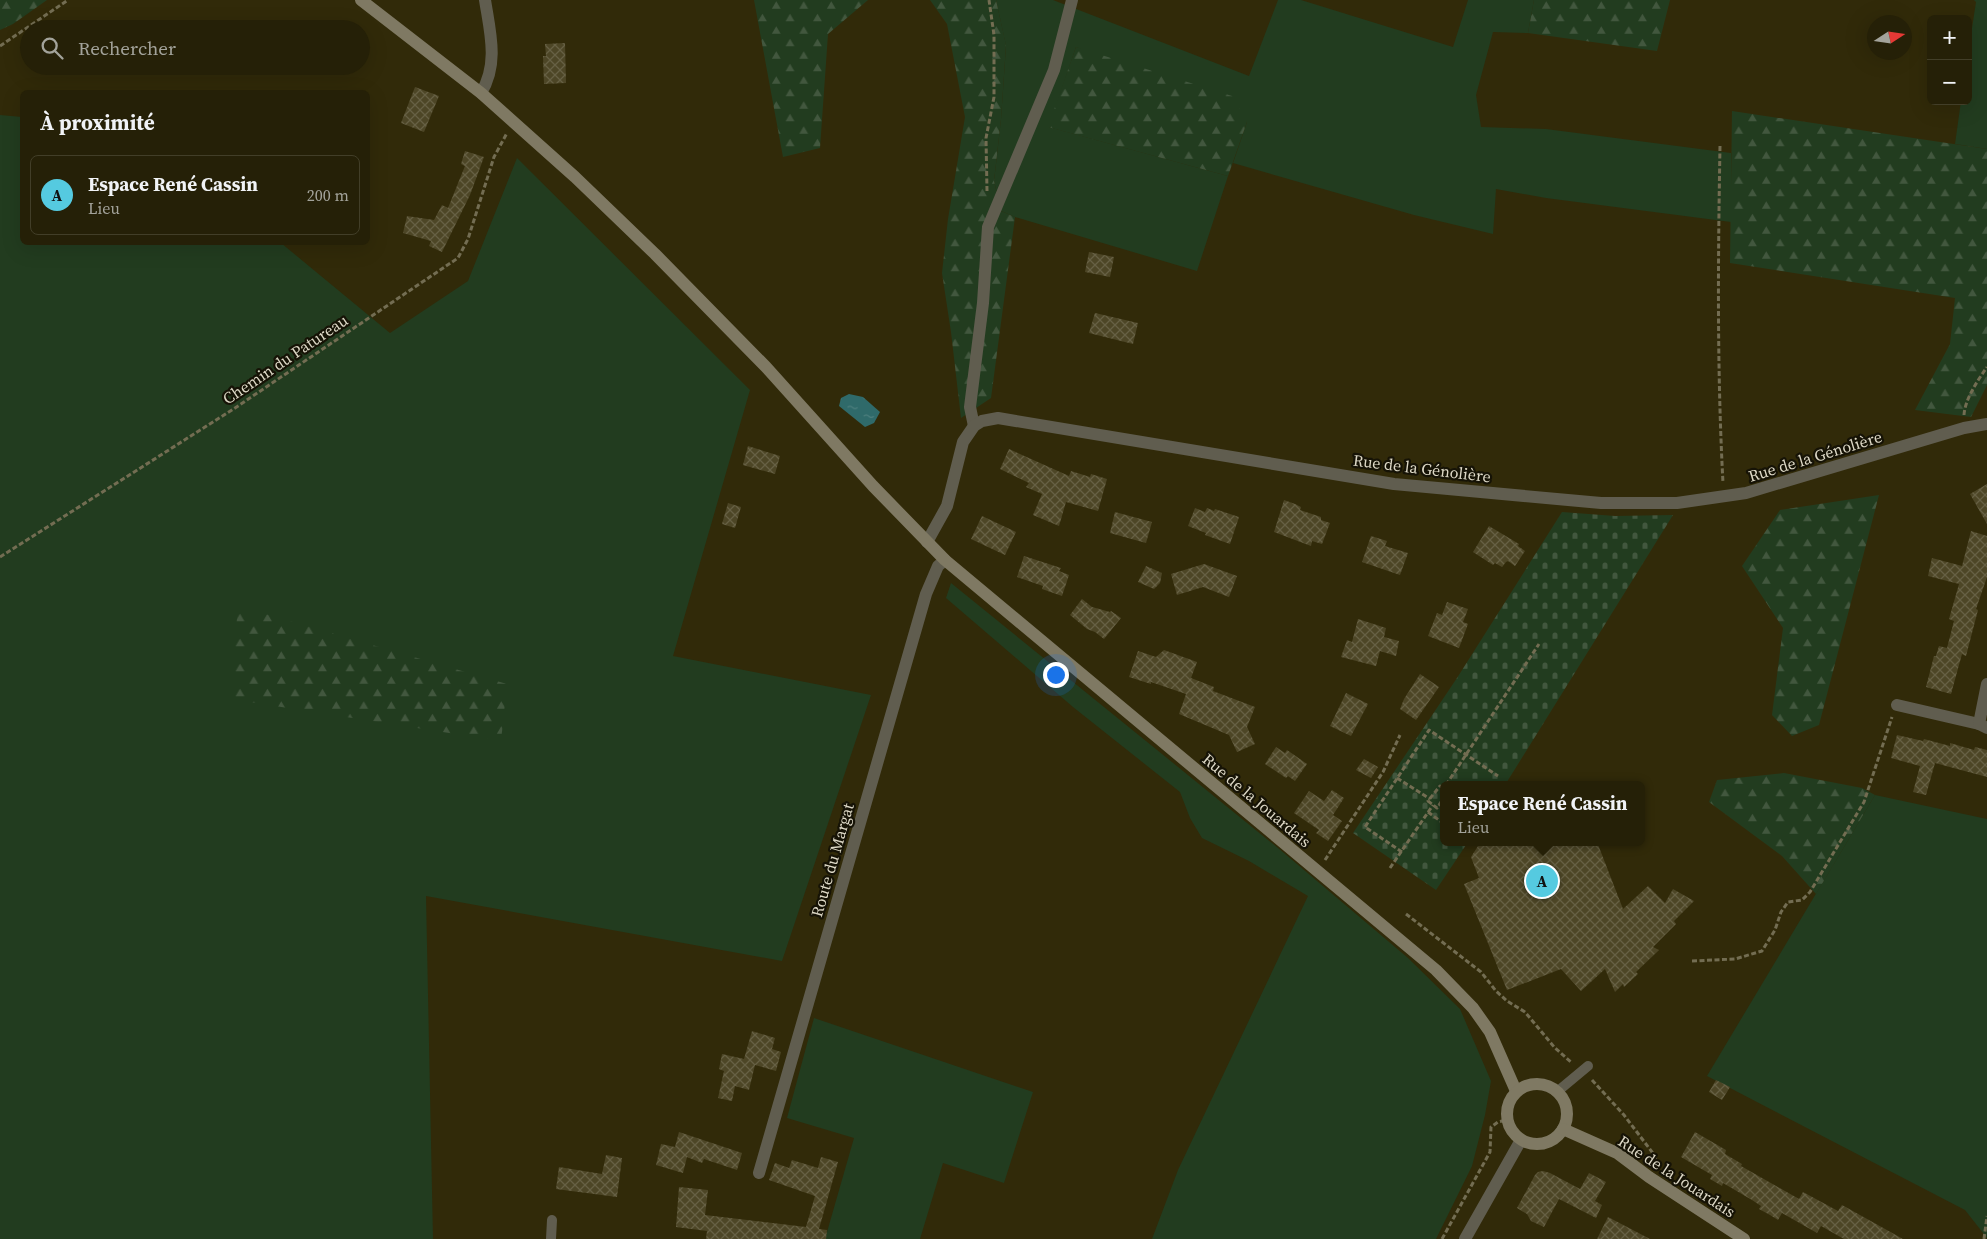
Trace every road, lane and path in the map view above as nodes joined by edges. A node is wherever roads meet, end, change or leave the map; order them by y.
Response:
1 (68, 0) edge
2 (360, 0) edge
3 (485, 0) edge
4 (989, 0) edge
5 (1072, 0) edge
6 (38, 20) edge
7 (20, 32) edge
8 (0, 46) edge
9 (481, 93) junction
10 (513, 122) junction
11 (1720, 146) dead end
12 (987, 197) dead end
13 (1987, 367) edge
14 (1987, 424) edge
15 (974, 426) junction
16 (1964, 428) junction
17 (1724, 496) junction
18 (927, 542) junction
19 (0, 557) edge
20 (945, 560) junction
21 (1539, 644) dead end
22 (1987, 684) edge
23 (1897, 705) joint
24 (1983, 726) edge
25 (1400, 735) dead end
26 (1466, 755) junction
27 (1498, 776) dead end
28 (1397, 778) junction
29 (1449, 781) edge
30 (1440, 786) edge
31 (1430, 799) junction
32 (1439, 804) edge
33 (1433, 805) junction
34 (1428, 812) junction
35 (1440, 821) edge
36 (1402, 852) junction
37 (1390, 868) dead end
38 (1317, 871) junction
39 (1406, 914) dead end
40 (1692, 961) dead end
41 (1585, 1069) junction
42 (1516, 1091) junction
43 (1558, 1091) junction
44 (1507, 1120) junction
45 (1563, 1129) junction
46 (1521, 1140) junction
47 (759, 1173) dead end
48 (1648, 1177) junction
49 (1987, 1216) edge
50 (552, 1220) dead end
51 (550, 1239) edge
52 (1442, 1239) edge
53 (1465, 1239) edge
54 (1744, 1239) edge
55 (1984, 1239) edge

1 - 6 path
2 - 9 main road, Rue de la Jouardais
3 - 9 street
4 - 12 path
5 - 15 street
7 - 8 path
9 - 10 main road, Rue de la Jouardais
10 - 18 main road, Rue de la Jouardais
10 - 19 path, Chemin du Patureau
11 - 17 path
13 - 16 path
14 - 16 street, Rue de la Génolière
15 - 17 street, Rue de la Génolière
15 - 18 street
16 - 17 street, Rue de la Génolière
18 - 20 main road, Rue de la Jouardais
20 - 38 main road, Rue de la Jouardais
20 - 47 street, Route du Margat
21 - 26 path
22 - 24 street
23 - 24 street
23 - 40 path
25 - 38 path
26 - 27 path
26 - 28 path
26 - 29 path
28 - 31 path
28 - 36 path
30 - 31 path
31 - 33 path
32 - 33 path
33 - 34 path
34 - 35 path
34 - 36 path
36 - 37 path
38 - 42 main road, Rue de la Jouardais
39 - 41 path
41 - 43 lane
41 - 48 path
42 - 43 main road
42 - 44 main road
43 - 45 main road
44 - 46 main road
44 - 52 path
45 - 46 main road
45 - 48 main road, Rue de la Jouardais
46 - 53 street
48 - 54 main road, Rue de la Jouardais
49 - 55 path
50 - 51 lane

